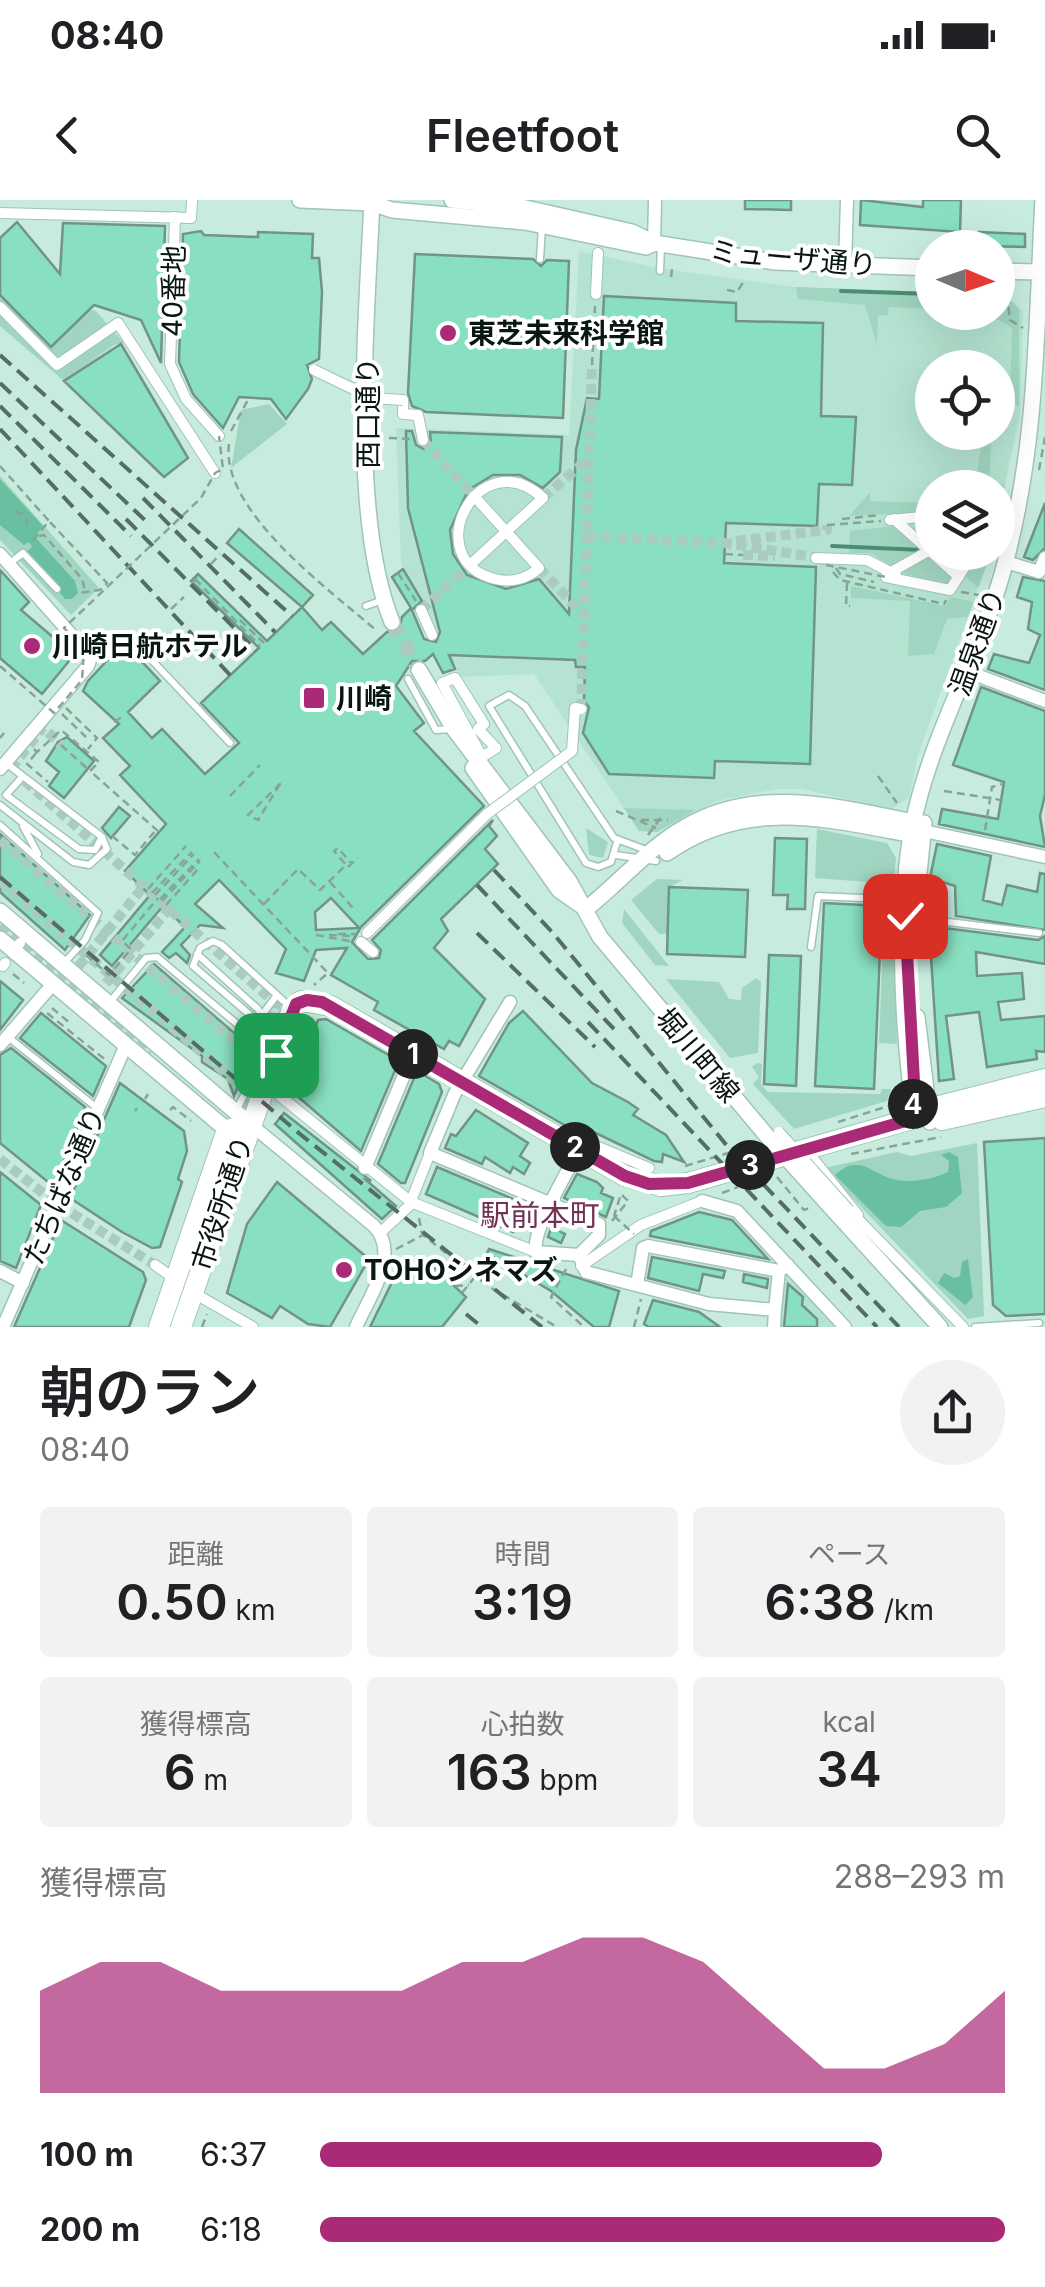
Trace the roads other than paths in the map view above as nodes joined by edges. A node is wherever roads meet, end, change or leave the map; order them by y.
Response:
1 (192, 200) edge
2 (300, 200) edge
3 (452, 200) edge
4 (655, 200) edge
5 (847, 200) edge
6 (1043, 200) edge
7 (375, 201) edge
8 (521, 203) edge
9 (0, 213) edge
10 (175, 217) junction
11 (542, 225) junction
12 (658, 243) junction
13 (598, 254) dead end
14 (540, 259) dead end
15 (845, 265) junction
16 (915, 267) edge
17 (660, 271) dead end
18 (1015, 271) edge
19 (1039, 272) junction
20 (596, 294) road end
21 (0, 307) edge
22 (314, 370) dead end
23 (1041, 384) edge
24 (218, 436) road end
25 (423, 440) tunnel mouth
26 (214, 473) road end
27 (474, 496) junction
28 (915, 518) edge
29 (1015, 521) edge
30 (506, 532) junction
31 (915, 538) edge
32 (1045, 558) edge
33 (5, 559) edge
34 (915, 559) edge
35 (821, 561) tunnel mouth
36 (470, 564) junction
37 (1015, 565) edge
38 (953, 570) edge
39 (963, 570) edge
40 (1003, 570) edge
41 (1042, 573) edge
42 (888, 574) junction
43 (959, 576) junction
44 (57, 589) dead end
45 (382, 600) junction
46 (366, 606) dead end
47 (421, 610) road end
48 (384, 626) tunnel mouth
49 (432, 635) dead end
50 (90, 661) junction
51 (966, 671) junction
52 (414, 675) tunnel mouth
53 (1045, 701) edge
54 (581, 709) tunnel mouth
55 (230, 743) dead end
56 (482, 758) joint
57 (3, 766) edge
58 (23, 776) junction
59 (0, 804) edge
60 (20, 820) junction
61 (0, 824) edge
62 (915, 827) junction
63 (105, 835) junction
64 (617, 842) junction
65 (616, 855) junction
66 (645, 857) junction
67 (1045, 857) edge
68 (40, 858) junction
69 (912, 907) junction
70 (586, 910) junction
71 (0, 911) edge
72 (1038, 933) dead end
73 (0, 940) edge
74 (811, 947) dead end
75 (373, 952) dead end
76 (197, 954) junction
77 (63, 964) junction
78 (53, 984) junction
79 (110, 1002) junction
80 (284, 1002) junction
81 (510, 1002) dead end
82 (262, 1015) junction
83 (4, 1041) edge
84 (126, 1046) junction
85 (278, 1049) junction
86 (413, 1054) junction
87 (461, 1082) junction
88 (1042, 1082) edge
89 (280, 1096) dead end
90 (98, 1100) junction
91 (243, 1117) junction
92 (925, 1117) junction
93 (227, 1130) junction
94 (578, 1143) junction
95 (430, 1153) junction
96 (815, 1161) dead end
97 (365, 1168) junction
98 (649, 1168) dead end
99 (411, 1202) junction
100 (702, 1202) joint
101 (552, 1203) junction
102 (844, 1213) junction
103 (860, 1220) junction
104 (380, 1232) junction
105 (536, 1252) junction
106 (580, 1260) junction
107 (155, 1265) tunnel mouth
108 (783, 1268) junction
109 (0, 1272) edge
110 (174, 1278) junction
111 (22, 1283) junction
112 (640, 1286) junction
113 (202, 1298) junction
114 (776, 1310) junction
115 (1039, 1323) dead end
116 (3, 1327) edge
117 (159, 1327) edge
118 (180, 1327) edge
119 (253, 1327) edge
120 (356, 1327) edge
121 (774, 1327) edge
122 (845, 1327) edge
123 (940, 1327) edge
124 (963, 1327) edge
125 (975, 1327) edge

1 - 10 street
2 - 7 street, ミューザ通り
3 - 8 street, ミューザ通り
4 - 12 street
5 - 15 street
6 - 19 street, 温泉通り
7 - 11 street, ミューザ通り
7 - 45 street, 西口通り
8 - 12 street, ミューザ通り
9 - 10 street
10 - 24 street, 40番地
11 - 12 street, ミューザ通り
11 - 14 lane
12 - 15 street, ミューザ通り
12 - 17 lane
13 - 20 street
15 - 16 street, ミューザ通り
18 - 19 street
19 - 23 street, 温泉通り
21 - 26 street
22 - 25 street, bridge
23 - 29 street, 温泉通り
27 - 30 street
27 - 30 street
27 - 36 street
28 - 31 street
30 - 36 street
30 - 36 street
32 - 41 street
33 - 44 lane
33 - 50 street
34 - 42 street
35 - 42 street
37 - 41 street
38 - 43 street
39 - 43 street
40 - 51 street, 温泉通り
42 - 43 street
45 - 46 lane
45 - 48 street, 西口通り
47 - 49 street
50 - 55 lane
50 - 57 street
51 - 53 street
51 - 62 street, 温泉通り
52 - 70 street, 堀川町線
54 - 75 street, bridge
56 - 56 street
57 - 58 lane
58 - 63 lane
58 - 63 lane
59 - 60 lane
60 - 63 lane
60 - 68 lane
61 - 68 lane
62 - 66 street
62 - 67 street
62 - 69 street, 温泉通り
64 - 65 lane
64 - 65 lane
64 - 66 lane
65 - 66 lane
66 - 70 street
68 - 77 lane
69 - 72 lane
69 - 74 lane
69 - 92 street, 温泉通り
70 - 102 street, 堀川町線, bridge
71 - 77 street
73 - 78 street
76 - 80 lane
76 - 82 lane
76 - 85 lane
77 - 79 street
78 - 83 street
78 - 84 street
79 - 91 street
79 - 91 lane
80 - 82 lane
80 - 85 main road
80 - 86 main road
81 - 87 street
82 - 85 lane
83 - 90 lane
84 - 90 street, たちばな通り
84 - 93 street
85 - 91 main road
86 - 87 main road
86 - 97 street
87 - 94 main road
87 - 95 street
88 - 92 main road
89 - 97 street
90 - 111 street, たちばな通り
91 - 93 main road, 市役所通り
91 - 104 street
91 - 113 main road, 市役所通り
92 - 94 main road
93 - 110 main road, 市役所通り
94 - 98 street
94 - 101 street
95 - 99 street
95 - 101 street
96 - 103 street
97 - 99 street
99 - 104 street
99 - 105 street
100 - 106 street
100 - 108 street
101 - 105 street
101 - 106 street
102 - 103 street
102 - 123 street, 堀川町線
103 - 124 street
104 - 120 street
105 - 106 street
106 - 112 street
107 - 110 street
108 - 112 street
108 - 114 street
108 - 122 street
109 - 111 street
110 - 113 street
110 - 117 main road, 市役所通り
111 - 116 street, たちばな通り
112 - 114 street
113 - 118 main road, 市役所通り
113 - 119 street
114 - 121 street
115 - 125 lane

